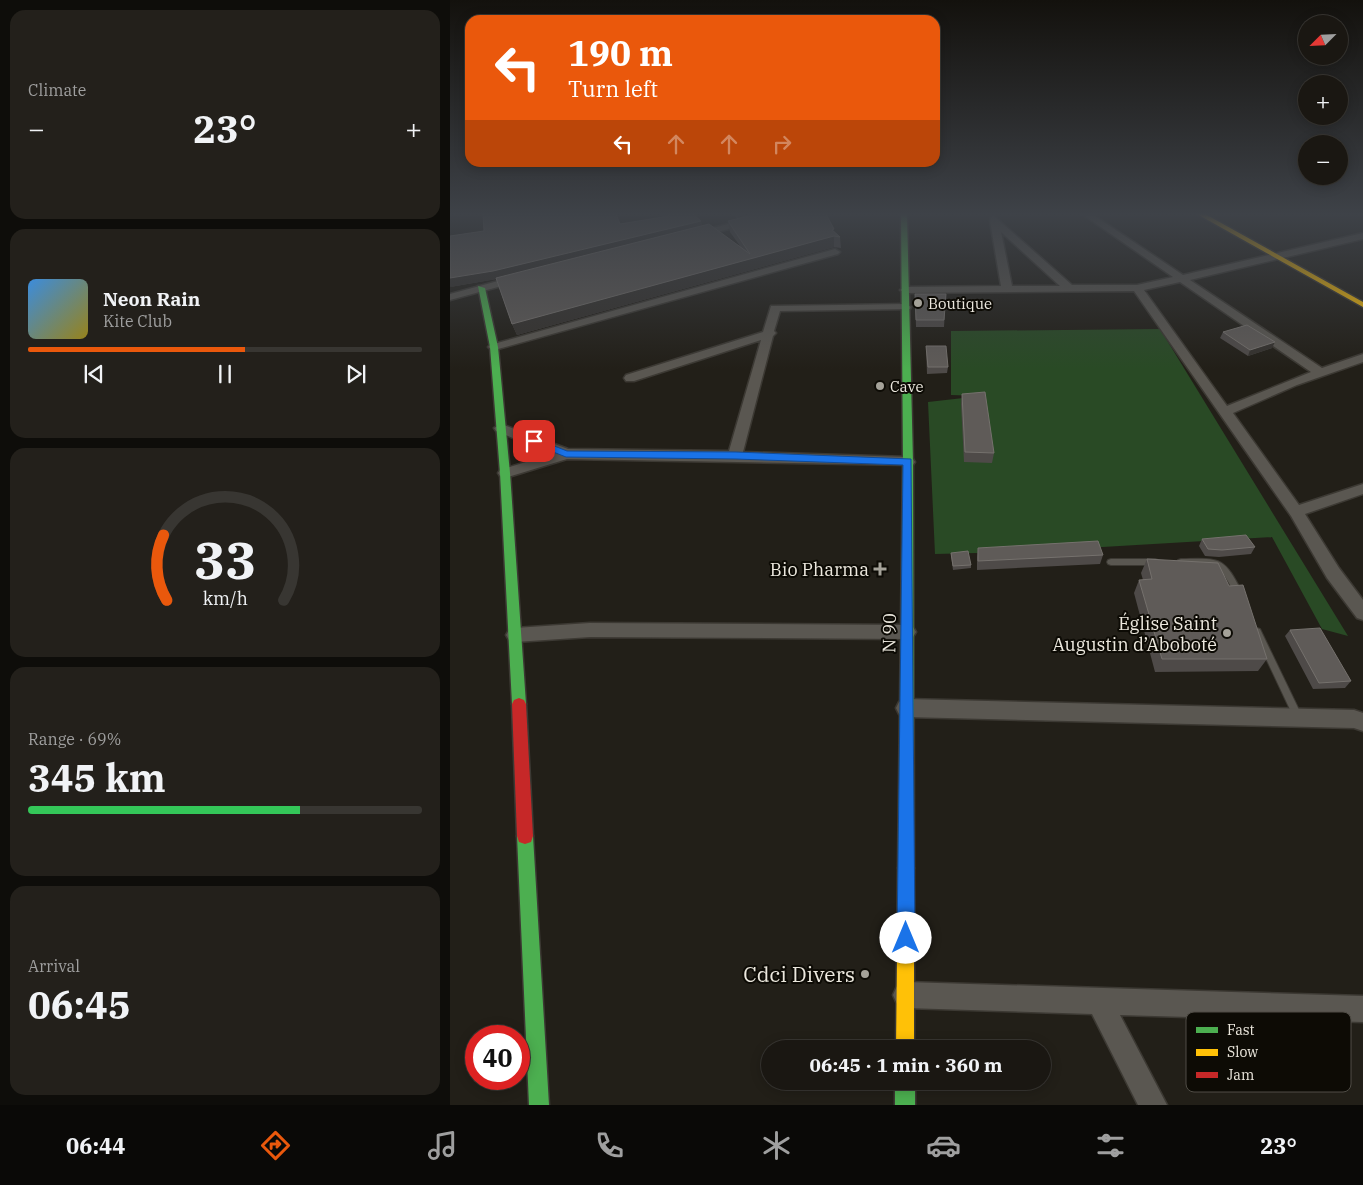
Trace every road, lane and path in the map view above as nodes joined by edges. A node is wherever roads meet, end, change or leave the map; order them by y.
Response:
1 (786, 266) edge
2 (904, 266) edge
3 (1003, 266) edge
4 (1044, 266) edge
5 (1163, 266) edge
6 (1242, 266) edge
7 (1294, 266) edge
8 (529, 276) edge
9 (1183, 279) junction
10 (481, 288) junction
11 (1068, 288) junction
12 (1137, 288) junction
13 (1007, 289) junction
14 (905, 290) junction
15 (450, 297) edge
16 (1363, 304) edge
17 (906, 307) junction
18 (770, 333) junction
19 (494, 347) junction
20 (1363, 358) edge
21 (1320, 372) junction
22 (630, 378) dead end
23 (1224, 412) junction
24 (501, 428) junction
25 (566, 454) junction
26 (736, 456) junction
27 (908, 462) junction
28 (505, 473) junction
29 (1363, 489) edge
30 (1296, 512) junction
31 (1111, 562) dead end
32 (1244, 605) edge
33 (1363, 613) edge
34 (1253, 622) edge
35 (907, 632) junction
36 (515, 635) junction
37 (906, 708) junction
38 (1360, 717) edge
39 (1298, 718) junction
40 (906, 996) junction
41 (1099, 1001) junction
42 (1363, 1009) edge
43 (905, 1040) edge
44 (905, 1090) edge
45 (539, 1105) edge
46 (904, 1105) edge
47 (1152, 1105) edge

1 - 19 street
2 - 14 street, N 90
3 - 13 street
4 - 11 street
5 - 9 street
6 - 9 street
7 - 16 street
8 - 10 street
9 - 12 street
9 - 21 street
10 - 15 street
10 - 19 street
11 - 12 street
11 - 13 street
12 - 23 street
13 - 14 street
14 - 17 street, N 90
17 - 18 street
17 - 27 street, N 90
18 - 22 street
18 - 26 street
19 - 24 street
20 - 21 street
21 - 23 street
23 - 30 street
24 - 25 street
24 - 28 street
25 - 26 street
25 - 28 street
26 - 27 street
27 - 35 street, N 90
28 - 36 street
29 - 30 street
30 - 33 street
31 - 32 lane
34 - 39 lane
35 - 36 street
35 - 37 street, N 90
36 - 45 street
37 - 39 street
37 - 40 street, N 90
38 - 39 street
40 - 41 street
40 - 43 street, N 90
41 - 42 street
41 - 47 street
44 - 46 street

